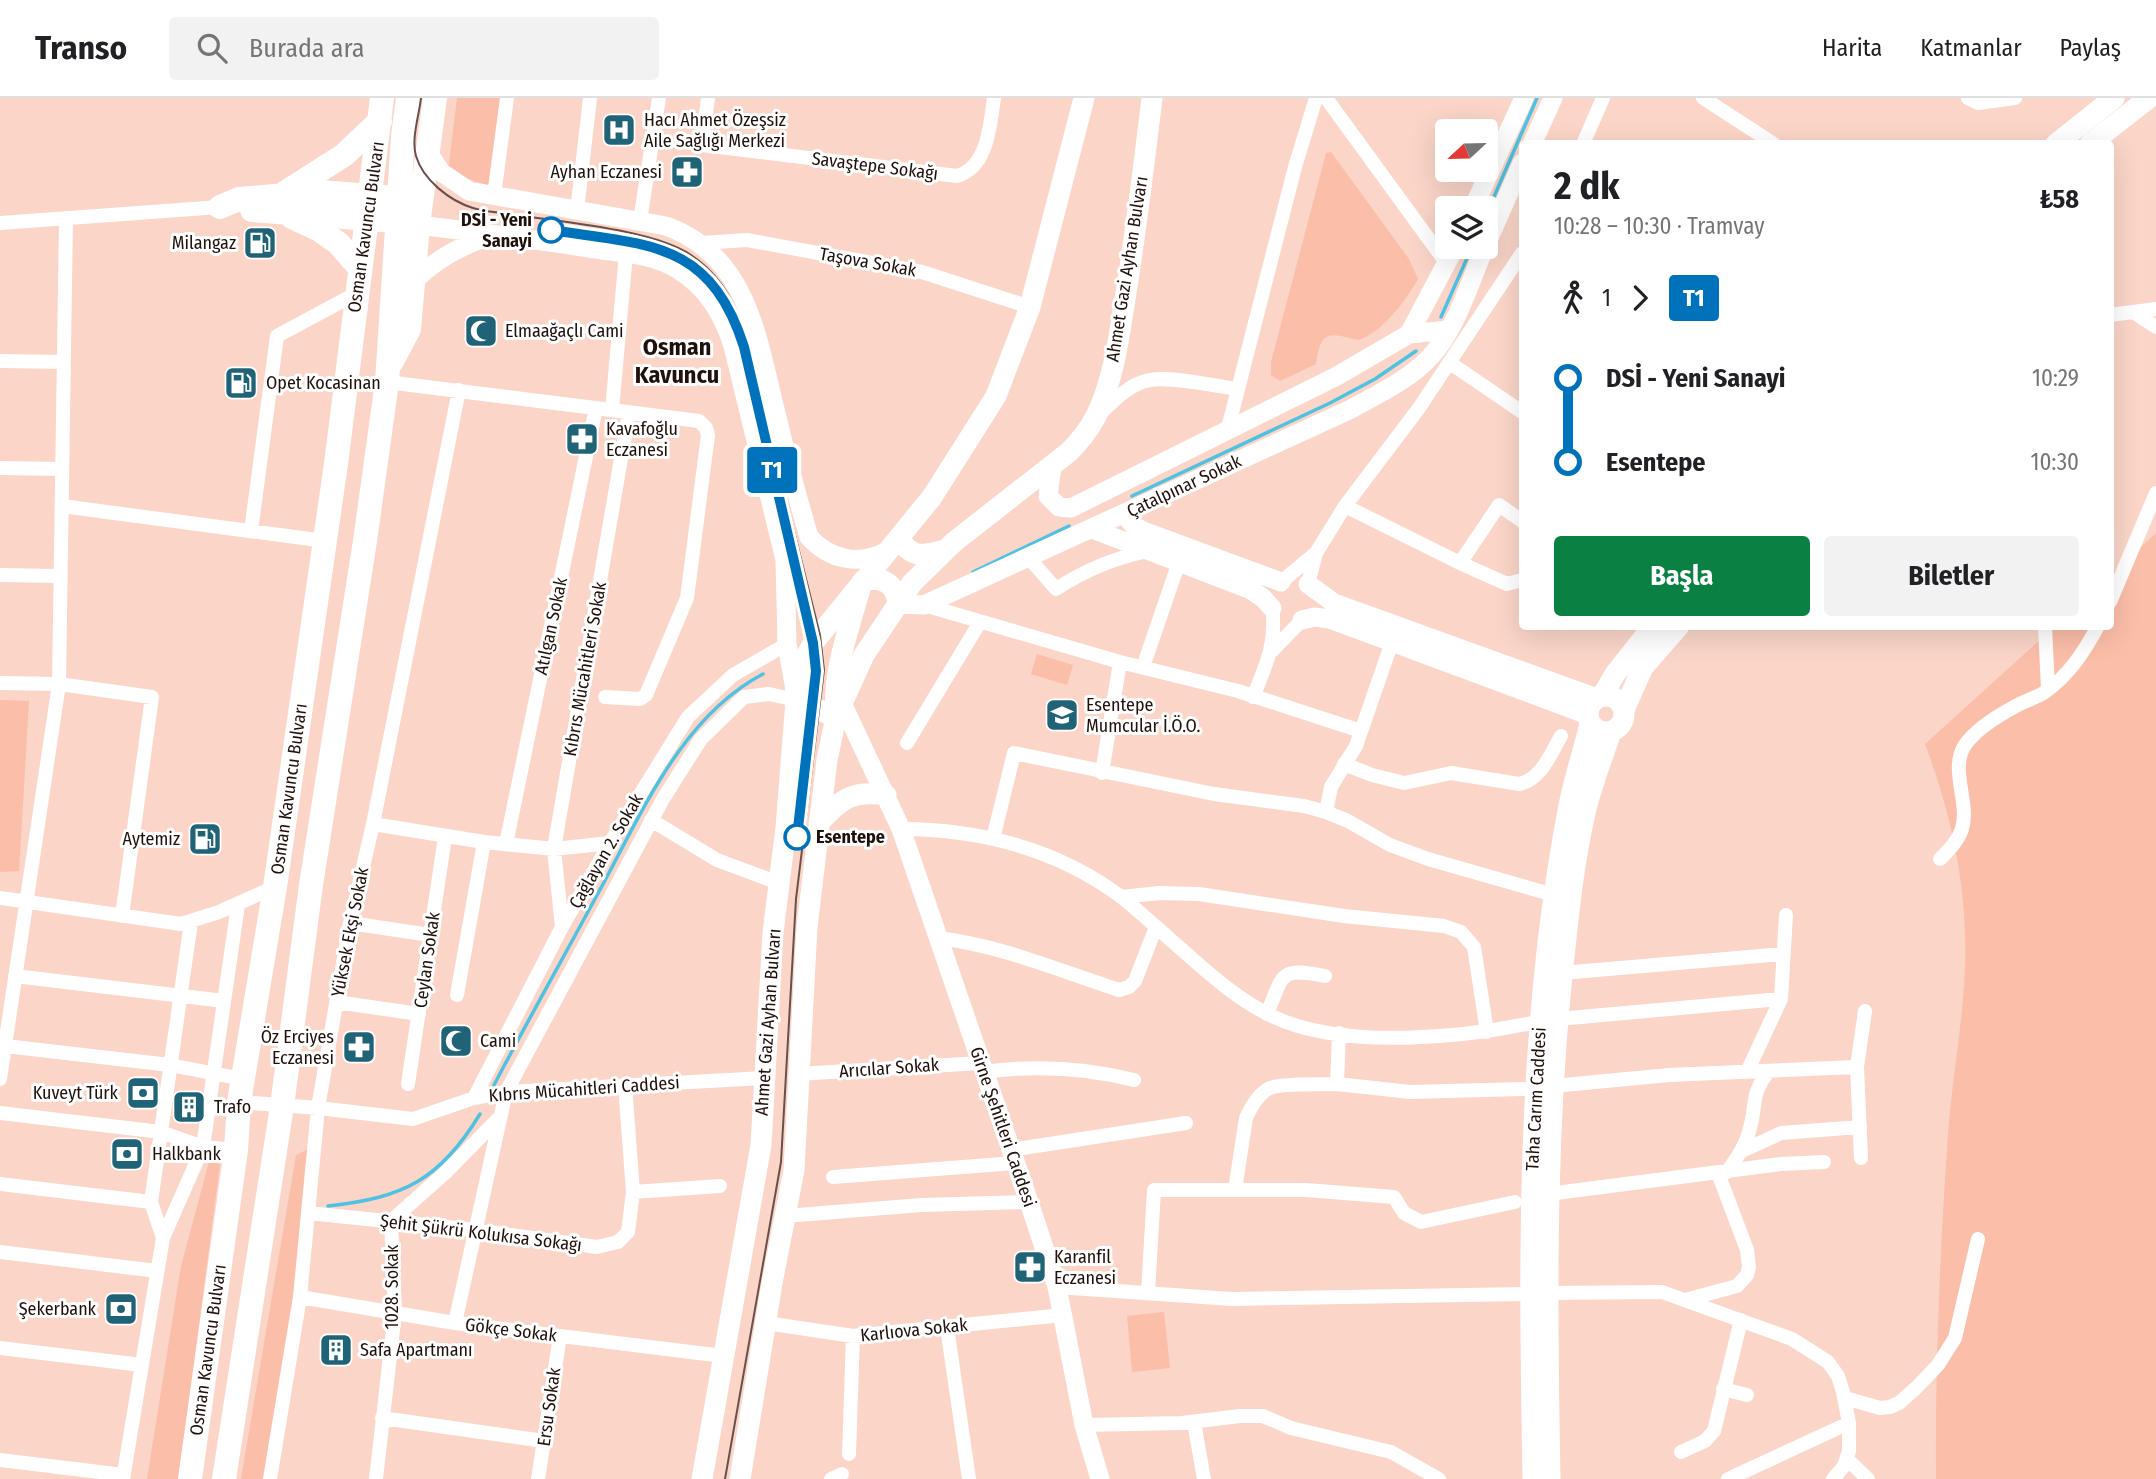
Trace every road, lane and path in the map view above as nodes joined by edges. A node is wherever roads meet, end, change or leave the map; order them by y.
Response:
1 (408, 98) edge
2 (507, 98) edge
3 (590, 98) edge
4 (659, 98) edge
5 (708, 98) edge
6 (994, 98) edge
7 (1084, 98) edge
8 (1152, 98) edge
9 (1316, 98) edge
10 (1326, 98) edge
11 (1524, 98) edge
12 (1553, 98) edge
13 (1603, 98) edge
14 (1703, 98) edge
15 (1968, 98) edge
16 (2015, 98) edge
17 (2114, 98) edge
18 (2149, 98) edge
19 (436, 100) edge
20 (381, 109) edge
21 (1534, 140) edge
22 (1585, 140) edge
23 (1768, 140) edge
24 (2061, 140) edge
25 (2095, 140) edge
26 (427, 150) junction
27 (1519, 170) edge
28 (494, 196) junction
29 (1479, 196) edge
30 (411, 197) junction
31 (281, 203) junction
32 (220, 207) joint
33 (369, 208) junction
34 (577, 211) junction
35 (1498, 217) edge
36 (66, 218) junction
37 (640, 221) junction
38 (0, 223) edge
39 (408, 224) junction
40 (498, 234) junction
41 (1435, 236) edge
42 (701, 243) junction
43 (626, 254) junction
44 (1519, 258) edge
45 (1449, 259) edge
46 (1479, 259) edge
47 (360, 268) junction
48 (414, 281) junction
49 (357, 293) junction
50 (1030, 307) junction
51 (2156, 309) edge
52 (2133, 312) junction
53 (2114, 314) edge
54 (2156, 327) edge
55 (1449, 330) junction
56 (1469, 333) junction
57 (1409, 334) junction
58 (0, 361) edge
59 (64, 362) junction
60 (1450, 362) junction
61 (387, 374) junction
62 (1238, 389) junction
63 (459, 390) junction
64 (596, 408) junction
65 (612, 410) junction
66 (1519, 410) edge
67 (629, 412) junction
68 (1095, 419) junction
69 (1227, 432) junction
70 (1052, 467) junction
71 (0, 468) edge
72 (62, 469) junction
73 (2156, 493) edge
74 (62, 506) junction
75 (1345, 506) junction
76 (1124, 514) junction
77 (1519, 519) edge
78 (1092, 529) junction
79 (251, 531) junction
80 (325, 541) junction
81 (893, 545) junction
82 (946, 550) junction
83 (1150, 551) junction
84 (1316, 553) junction
85 (1028, 558) junction
86 (1179, 562) junction
87 (1460, 563) junction
88 (0, 575) edge
89 (61, 576) junction
90 (1519, 581) edge
91 (862, 582) junction
92 (1281, 582) junction
93 (1308, 584) junction
94 (2114, 592) edge
95 (898, 604) junction
96 (924, 605) junction
97 (1272, 608) junction
98 (1302, 620) junction
99 (980, 622) junction
100 (1650, 630) edge
101 (1675, 630) edge
102 (2045, 630) edge
103 (2096, 630) edge
104 (1392, 642) junction
105 (788, 644) junction
106 (1272, 651) junction
107 (1120, 662) junction
108 (1143, 667) junction
109 (0, 683) edge
110 (59, 684) junction
111 (2048, 689) junction
112 (605, 697) dead end
113 (1253, 697) junction
114 (796, 700) junction
115 (1594, 708) junction
116 (839, 710) junction
117 (1624, 710) junction
118 (1361, 731) junction
119 (1611, 732) junction
120 (1561, 736) dead end
121 (907, 743) dead end
122 (1344, 764) junction
123 (1102, 773) junction
124 (883, 789) junction
125 (1326, 812) junction
126 (651, 820) junction
127 (819, 823) junction
128 (373, 824) junction
129 (901, 829) junction
130 (445, 836) junction
131 (993, 838) junction
132 (484, 842) junction
133 (610, 843) junction
134 (506, 844) junction
135 (554, 849) junction
136 (1940, 859) dead end
137 (779, 883) junction
138 (275, 887) junction
139 (1554, 895) junction
140 (1121, 897) junction
141 (0, 898) edge
142 (26, 902) junction
143 (238, 905) junction
144 (1786, 915) dead end
145 (122, 916) junction
146 (191, 922) junction
147 (350, 923) junction
148 (562, 927) junction
149 (1156, 927) junction
150 (430, 935) junction
151 (938, 938) junction
152 (1784, 954) junction
153 (1562, 973) junction
154 (15, 976) junction
155 (1325, 976) dead end
156 (457, 995) dead end
157 (180, 996) junction
158 (1781, 999) junction
159 (224, 1001) junction
160 (336, 1002) junction
161 (1865, 1012) dead end
162 (419, 1014) junction
163 (1267, 1014) junction
164 (1549, 1020) junction
165 (1487, 1032) junction
166 (1339, 1033) junction
167 (5, 1046) junction
168 (170, 1065) junction
169 (982, 1068) junction
170 (1857, 1068) junction
171 (1769, 1071) junction
172 (1746, 1072) junction
173 (213, 1073) junction
174 (798, 1074) junction
175 (764, 1078) junction
176 (0, 1079) edge
177 (1133, 1080) dead end
178 (408, 1084) dead end
179 (1337, 1084) junction
180 (625, 1085) junction
181 (1553, 1086) junction
182 (1523, 1089) dead end
183 (241, 1090) junction
184 (506, 1092) junction
185 (474, 1098) junction
186 (282, 1106) junction
187 (318, 1108) junction
188 (0, 1113) edge
189 (501, 1116) junction
190 (1186, 1123) dead end
191 (1860, 1127) junction
192 (160, 1132) junction
193 (203, 1147) junction
194 (236, 1150) junction
195 (1742, 1151) junction
196 (1012, 1157) junction
197 (1861, 1158) dead end
198 (1824, 1162) dead end
199 (1723, 1173) junction
200 (833, 1177) dead end
201 (0, 1184) edge
202 (720, 1186) dead end
203 (1235, 1190) junction
204 (633, 1192) junction
205 (1548, 1194) junction
206 (150, 1202) junction
207 (1029, 1202) junction
208 (1515, 1202) dead end
209 (308, 1213) junction
210 (786, 1216) junction
211 (391, 1221) junction
212 (475, 1230) junction
213 (163, 1237) junction
214 (1978, 1239) dead end
215 (0, 1252) edge
216 (157, 1270) junction
217 (1057, 1287) junction
218 (1149, 1293) junction
219 (1539, 1293) junction
220 (300, 1297) junction
221 (1684, 1300) junction
222 (395, 1312) junction
223 (1063, 1315) junction
224 (1741, 1320) junction
225 (455, 1323) junction
226 (766, 1323) junction
227 (947, 1327) junction
228 (560, 1336) junction
229 (853, 1336) junction
230 (0, 1348) edge
231 (723, 1356) junction
232 (142, 1365) junction
233 (1723, 1389) junction
234 (1748, 1395) dead end
235 (1845, 1398) junction
236 (382, 1418) junction
237 (1194, 1422) junction
238 (1849, 1423) junction
239 (1084, 1425) junction
240 (544, 1441) junction
241 (1681, 1452) dead end
242 (849, 1454) dead end
243 (1847, 1459) junction
244 (0, 1460) edge
245 (123, 1477) edge
246 (190, 1479) edge
247 (224, 1479) edge
248 (270, 1479) edge
249 (376, 1479) edge
250 (538, 1479) edge
251 (702, 1479) edge
252 (740, 1479) edge
253 (969, 1479) edge
254 (1100, 1479) edge
255 (1204, 1479) edge
256 (1439, 1479) edge
257 (1533, 1479) edge
258 (1550, 1479) edge
259 (1728, 1479) edge
260 (1833, 1479) edge
261 (1856, 1479) edge
262 (1868, 1479) edge

1 - 30 highway, Osman Kavuncu Bulvarı
2 - 28 street
3 - 34 street
4 - 37 street
5 - 6 street, Savaştepe Sokağı
7 - 50 main road, Ahmet Gazi Ayhan Bulvarı
8 - 68 main road, Ahmet Gazi Ayhan Bulvarı
9 - 62 street
10 - 41 street
11 - 29 street
12 - 21 street
13 - 22 street
14 - 23 street
15 - 16 street
17 - 24 main road
18 - 25 main road
19 - 26 highway
20 - 31 highway
20 - 33 highway, Osman Kavuncu Bulvarı
26 - 28 street
26 - 30 highway
27 - 35 street, Çatalpınar Sokak
28 - 34 street
30 - 33 highway
30 - 39 highway
31 - 32 highway
31 - 33 highway
31 - 47 highway
32 - 36 street
33 - 39 highway
33 - 47 highway, Osman Kavuncu Bulvarı
34 - 37 street
36 - 38 street
36 - 59 street
37 - 42 street
39 - 40 street
39 - 48 highway
39 - 61 highway, Osman Kavuncu Bulvarı
40 - 43 street
40 - 48 street
42 - 50 street, Taşova Sokak
42 - 81 street
43 - 65 street
43 - 105 street
44 - 56 street
45 - 57 street
46 - 55 street, Çatalpınar Sokak
47 - 49 highway, Osman Kavuncu Bulvarı
48 - 61 highway
49 - 79 street
49 - 80 highway, Osman Kavuncu Bulvarı
50 - 81 main road, Ahmet Gazi Ayhan Bulvarı
51 - 52 street
52 - 53 street
52 - 54 street
55 - 56 street
55 - 57 street
55 - 76 street, Çatalpınar Sokak
56 - 60 street
57 - 69 street, Çatalpınar Sokak
58 - 59 street
59 - 72 street
60 - 66 street
60 - 75 street
61 - 63 street
61 - 186 highway, Osman Kavuncu Bulvarı
62 - 68 street
62 - 69 street
63 - 64 street
63 - 128 street, Yüksek Ekşi Sokak
64 - 65 street
64 - 134 street, Atılgan Sokak
65 - 67 street
67 - 112 street
67 - 135 street, Kıbrıs Mücahitleri Sokak
68 - 70 main road, Ahmet Gazi Ayhan Bulvarı
69 - 70 street, Çatalpınar Sokak
70 - 82 main road, Ahmet Gazi Ayhan Bulvarı
71 - 72 street
72 - 74 street
73 - 94 street
74 - 79 street
74 - 89 street
75 - 84 street
75 - 87 street
76 - 78 street, Çatalpınar Sokak
76 - 92 street
77 - 87 street
78 - 83 street
78 - 85 street, Çatalpınar Sokak
79 - 80 street
80 - 138 highway, Osman Kavuncu Bulvarı
81 - 82 main road
81 - 91 main road, Ahmet Gazi Ayhan Bulvarı
82 - 95 main road, Ahmet Gazi Ayhan Bulvarı
83 - 85 street
83 - 86 street
84 - 92 street
84 - 93 street
85 - 96 street, Çatalpınar Sokak
86 - 97 street
86 - 108 street
87 - 90 street
88 - 89 street
89 - 110 street
91 - 95 main road
91 - 114 main road, Ahmet Gazi Ayhan Bulvarı
91 - 116 main road
92 - 93 street
92 - 97 street
93 - 98 street
93 - 115 street
95 - 96 street, Çatalpınar Sokak
95 - 116 main road, Ahmet Gazi Ayhan Bulvarı
96 - 99 street
97 - 98 street
97 - 106 street
98 - 104 street
98 - 106 street
99 - 107 street
99 - 121 street
100 - 115 main road, Taha Carım Caddesi
101 - 117 main road
102 - 111 street
103 - 111 street
104 - 115 street
104 - 118 street
105 - 114 street
105 - 133 street, Çağlayan 2. Sokak
106 - 113 street
107 - 108 street
107 - 123 street
108 - 113 street
109 - 110 street
110 - 142 street
110 - 145 street
111 - 136 street
113 - 118 street
114 - 116 main road
114 - 126 street, Çağlayan 2. Sokak
114 - 137 main road, Ahmet Gazi Ayhan Bulvarı
115 - 117 main road
115 - 119 main road
115 - 139 main road, Taha Carım Caddesi
116 - 124 street, Girne Şehitleri Caddesi
116 - 127 main road, Ahmet Gazi Ayhan Bulvarı
117 - 119 main road
118 - 122 street
119 - 153 main road, Taha Carım Caddesi
120 - 122 street
122 - 125 street
123 - 125 street
123 - 131 street
124 - 127 main road
124 - 129 street, Girne Şehitleri Caddesi
125 - 139 street
126 - 137 street
126 - 184 street, Çağlayan 2. Sokak
127 - 174 main road, Ahmet Gazi Ayhan Bulvarı
128 - 130 street
128 - 147 street, Yüksek Ekşi Sokak
129 - 131 street
129 - 151 street, Girne Şehitleri Caddesi
130 - 132 street
130 - 150 street, Ceylan Sokak
131 - 140 street
132 - 134 street
132 - 156 street
133 - 135 street
133 - 148 street, Çağlayan 2. Sokak
134 - 135 street
135 - 148 street, Kıbrıs Mücahitleri Sokak
137 - 175 main road, Ahmet Gazi Ayhan Bulvarı
138 - 143 street
138 - 183 highway, Osman Kavuncu Bulvarı
139 - 164 main road, Taha Carım Caddesi
140 - 149 street
140 - 165 street
141 - 142 street
142 - 145 street
142 - 154 street
143 - 146 street
143 - 159 street
144 - 152 street
145 - 146 street
146 - 157 street
147 - 150 street
147 - 160 street, Yüksek Ekşi Sokak
148 - 185 street, Çağlayan 2. Sokak
149 - 151 street
149 - 163 street
150 - 162 street, Ceylan Sokak
151 - 169 street, Girne Şehitleri Caddesi
152 - 153 street
152 - 158 street
153 - 164 main road, Taha Carım Caddesi
154 - 157 street
154 - 167 street
155 - 163 street
157 - 159 street
157 - 168 street
158 - 164 street
158 - 172 street
159 - 173 street
160 - 162 street
160 - 187 street, Yüksek Ekşi Sokak
161 - 170 street
162 - 178 street, Ceylan Sokak
163 - 166 street
164 - 165 street
164 - 181 main road, Taha Carım Caddesi
164 - 219 main road, Taha Carım Caddesi
165 - 166 street
166 - 179 street
167 - 168 street, Kıbrıs Mücahitleri Caddesi
167 - 176 street
168 - 173 street, Kıbrıs Mücahitleri Caddesi
168 - 192 street
169 - 174 street, Arıcılar Sokak
169 - 177 street, Arıcılar Sokak
169 - 196 street, Girne Şehitleri Caddesi
170 - 171 street
170 - 191 street
171 - 172 street
171 - 195 street
172 - 181 street
173 - 183 street, Kıbrıs Mücahitleri Caddesi
173 - 193 street
174 - 210 main road, Ahmet Gazi Ayhan Bulvarı
175 - 180 street, Kıbrıs Mücahitleri Caddesi
175 - 231 main road, Ahmet Gazi Ayhan Bulvarı
179 - 182 street
179 - 203 street
180 - 184 street, Kıbrıs Mücahitleri Caddesi
180 - 204 street, Şehit Şükrü Kolukısa Sokağı
181 - 205 main road, Taha Carım Caddesi
183 - 186 street, Kıbrıs Mücahitleri Caddesi
183 - 194 highway, Osman Kavuncu Bulvarı
184 - 185 street, Kıbrıs Mücahitleri Caddesi
184 - 189 street, Çağlayan 2. Sokak
185 - 187 street, Kıbrıs Mücahitleri Caddesi
186 - 187 street, Kıbrıs Mücahitleri Caddesi
186 - 247 highway, Osman Kavuncu Bulvarı
187 - 209 street, Yüksek Ekşi Sokak
188 - 192 street
189 - 211 street
189 - 212 street, Çağlayan 2. Sokak
190 - 196 street
191 - 195 street
191 - 197 street
192 - 193 street
192 - 206 street
193 - 194 street
193 - 213 street
194 - 246 highway, Osman Kavuncu Bulvarı
195 - 199 street
196 - 200 street
196 - 207 street, Girne Şehitleri Caddesi
198 - 199 street
199 - 205 street
199 - 221 street
201 - 206 street
202 - 204 street
203 - 208 street
203 - 218 street
204 - 212 street, Şehit Şükrü Kolukısa Sokağı
205 - 219 main road, Taha Carım Caddesi
206 - 213 street
207 - 210 street
207 - 217 street, Girne Şehitleri Caddesi
209 - 211 street, Şehit Şükrü Kolukısa Sokağı
209 - 220 street, Yüksek Ekşi Sokak
210 - 226 main road, Ahmet Gazi Ayhan Bulvarı
211 - 212 street, Şehit Şükrü Kolukısa Sokağı
211 - 222 street, 1028. Sokak
212 - 225 street, Çağlayan 2. Sokak
213 - 216 street
214 - 235 street
215 - 216 street
216 - 232 street
217 - 218 street
217 - 223 street, Girne Şehitleri Caddesi
218 - 219 street
219 - 221 street
219 - 257 main road, Taha Carım Caddesi
219 - 258 main road, Taha Carım Caddesi
220 - 222 street, Gökçe Sokak
220 - 248 street, Yüksek Ekşi Sokak
221 - 224 street
222 - 225 street, Gökçe Sokak
222 - 236 street, 1028. Sokak
223 - 227 street, Karlıova Sokak
223 - 239 street, Girne Şehitleri Caddesi
224 - 233 street
224 - 235 street
225 - 228 street, Gökçe Sokak
226 - 229 street, Karlıova Sokak
226 - 252 main road, Ahmet Gazi Ayhan Bulvarı
227 - 229 street, Karlıova Sokak
227 - 253 street
228 - 231 street, Gökçe Sokak
228 - 240 street, Ersu Sokak
229 - 242 street
230 - 232 street
231 - 251 main road, Ahmet Gazi Ayhan Bulvarı
232 - 245 street
233 - 234 street
233 - 241 street
235 - 238 street
236 - 240 street
236 - 249 street, 1028. Sokak
237 - 239 street
237 - 255 street
237 - 256 street
238 - 243 street
238 - 259 street
239 - 254 street, Girne Şehitleri Caddesi
240 - 250 street, Ersu Sokak
243 - 260 street
243 - 261 street
243 - 262 street
244 - 245 street

